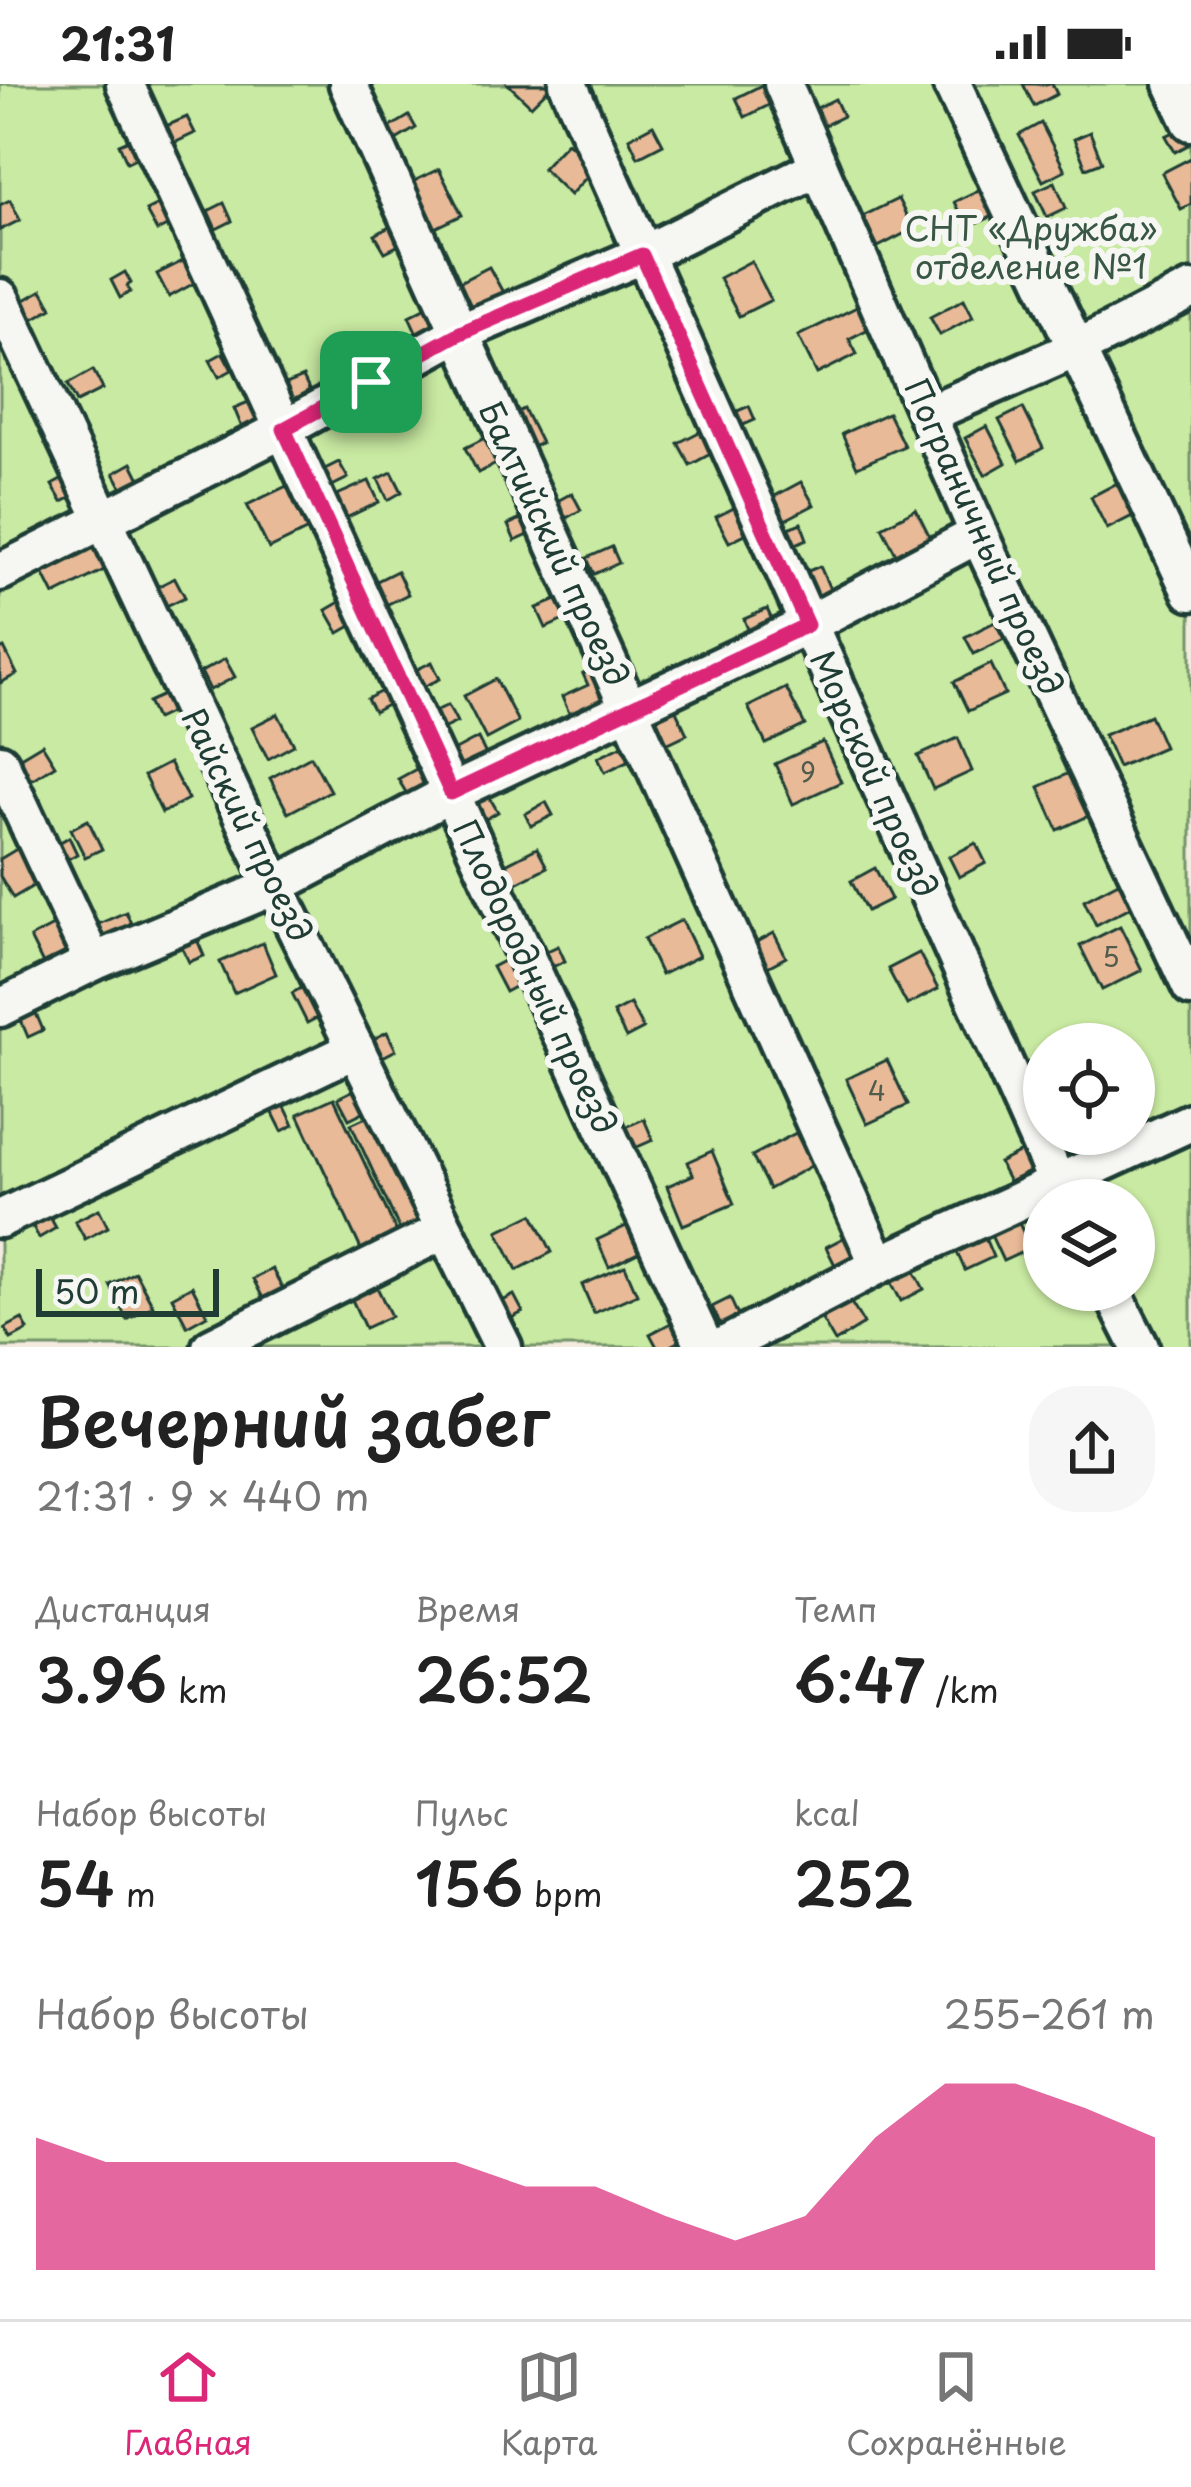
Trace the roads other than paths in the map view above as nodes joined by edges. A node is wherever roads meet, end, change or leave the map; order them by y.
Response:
1 (124, 84) edge
2 (348, 84) edge
3 (568, 84) edge
4 (783, 84) edge
5 (952, 84) edge
6 (1173, 84) edge
7 (1191, 122) edge
8 (819, 167) junction
9 (642, 255) junction
10 (1191, 290) edge
11 (0, 298) edge
12 (458, 334) junction
13 (1078, 348) junction
14 (928, 414) junction
15 (284, 429) junction
16 (102, 520) junction
17 (979, 534) junction
18 (0, 572) edge
19 (1191, 592) edge
20 (807, 625) junction
21 (631, 711) junction
22 (0, 764) edge
23 (451, 793) junction
24 (275, 886) junction
25 (93, 962) junction
26 (1191, 987) edge
27 (0, 1008) edge
28 (356, 1048) junction
29 (1191, 1122) edge
30 (1055, 1179) edge
31 (1083, 1179) edge
32 (1023, 1206) edge
33 (0, 1220) edge
34 (446, 1230) junction
35 (879, 1265) junction
36 (1122, 1311) edge
37 (211, 1347) edge
38 (503, 1347) edge
39 (705, 1347) edge
40 (722, 1347) edge
41 (1140, 1347) edge

1 - 15 lane, Плодородный проезд
2 - 12 lane, Балтийский проезд
3 - 9 lane, Морской проезд
4 - 8 lane, Пограничный проезд
5 - 13 lane
6 - 7 lane
8 - 9 lane
8 - 14 lane, Пограничный проезд
9 - 12 lane
9 - 20 lane, Морской проезд
10 - 13 lane
11 - 16 lane, Райский проезд
12 - 15 lane
12 - 21 lane, Балтийский проезд
13 - 14 lane
13 - 19 lane
14 - 17 lane, Пограничный проезд
15 - 16 lane
15 - 23 lane, Плодородный проезд
16 - 18 lane
16 - 24 lane, Райский проезд
17 - 20 lane
17 - 26 lane, Пограничный проезд
20 - 21 lane
20 - 30 lane, Морской проезд
21 - 23 lane
21 - 35 lane, Балтийский проезд
22 - 25 lane
23 - 24 lane
23 - 39 lane, Плодородный проезд
24 - 25 lane
24 - 28 lane, Райский проезд
25 - 27 lane
28 - 33 lane
28 - 34 lane, Райский проезд
29 - 31 lane
32 - 35 lane
34 - 37 lane
34 - 38 lane, Райский проезд
35 - 40 lane
36 - 41 lane

